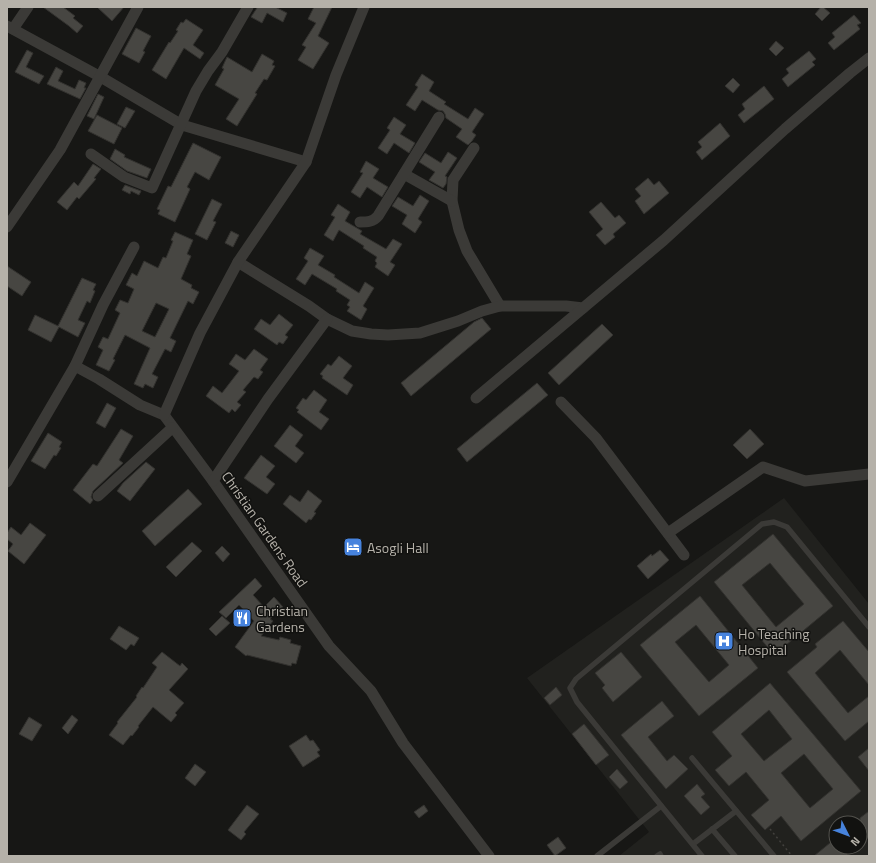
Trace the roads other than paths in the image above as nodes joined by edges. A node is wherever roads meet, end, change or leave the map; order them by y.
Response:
1 (28, 7) edge
2 (138, 7) edge
3 (248, 7) edge
4 (364, 7) edge
5 (10, 27) edge
6 (869, 58) edge
7 (99, 76) junction
8 (439, 117) dead end
9 (182, 125) junction
10 (474, 148) dead end
11 (91, 154) dead end
12 (306, 162) junction
13 (404, 174) junction
14 (452, 201) junction
15 (360, 222) dead end
16 (7, 227) edge
17 (134, 247) dead end
18 (238, 262) junction
19 (500, 306) junction
20 (583, 308) junction
21 (327, 319) junction
22 (75, 366) junction
23 (476, 398) dead end
24 (561, 402) dead end
25 (164, 415) junction
26 (172, 428) junction
27 (869, 474) edge
28 (7, 482) edge
29 (213, 482) junction
30 (98, 496) dead end
31 (668, 533) junction
32 (684, 555) dead end
33 (869, 627) edge
34 (692, 758) dead end
35 (661, 806) junction
36 (736, 811) junction
37 (712, 829) junction
38 (693, 844) junction
39 (489, 856) edge
40 (597, 856) edge
41 (657, 856) edge
42 (661, 856) edge
43 (702, 856) edge
44 (735, 856) edge
45 (774, 856) edge

1 - 5 street
2 - 7 street
3 - 9 street
4 - 12 street
5 - 7 street
6 - 20 street
7 - 9 street
7 - 16 street
8 - 13 street
9 - 11 street
9 - 12 street
10 - 14 street
12 - 18 street
13 - 14 street
13 - 15 street
14 - 19 street
17 - 22 street
18 - 21 street
18 - 25 street
19 - 20 street
19 - 21 street
20 - 23 street
21 - 29 street
22 - 25 street
22 - 28 street
24 - 31 street
25 - 26 street, Christian Gardens Road
26 - 29 street, Christian Gardens Road
26 - 30 street
27 - 31 street
29 - 39 street, Christian Gardens Road
31 - 32 street
33 - 35 lane
34 - 36 lane
35 - 38 lane
35 - 40 lane
36 - 37 lane
36 - 45 lane
37 - 38 lane
37 - 44 lane
38 - 43 lane
41 - 42 lane

